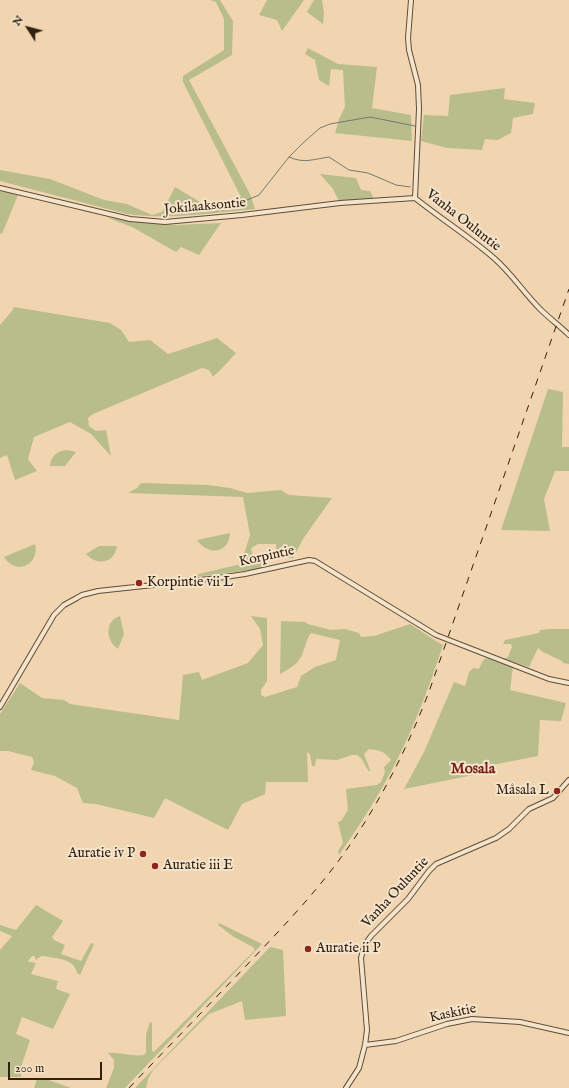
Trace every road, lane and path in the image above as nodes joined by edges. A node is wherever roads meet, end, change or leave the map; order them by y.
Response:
1 (411, 0) edge
2 (0, 188) edge
3 (415, 198) junction
4 (569, 335) edge
5 (569, 683) edge
6 (0, 707) edge
7 (569, 780) edge
8 (569, 1033) edge
9 (365, 1045) junction
10 (346, 1088) edge

1 - 3 street, Vanha Ouluntie
2 - 3 street, Jokilaaksontie
3 - 4 street, Vanha Ouluntie
5 - 6 street, Korpintie
7 - 9 street, Vanha Ouluntie
8 - 9 street, Kaskitie
9 - 10 street, Vanha Ouluntie

